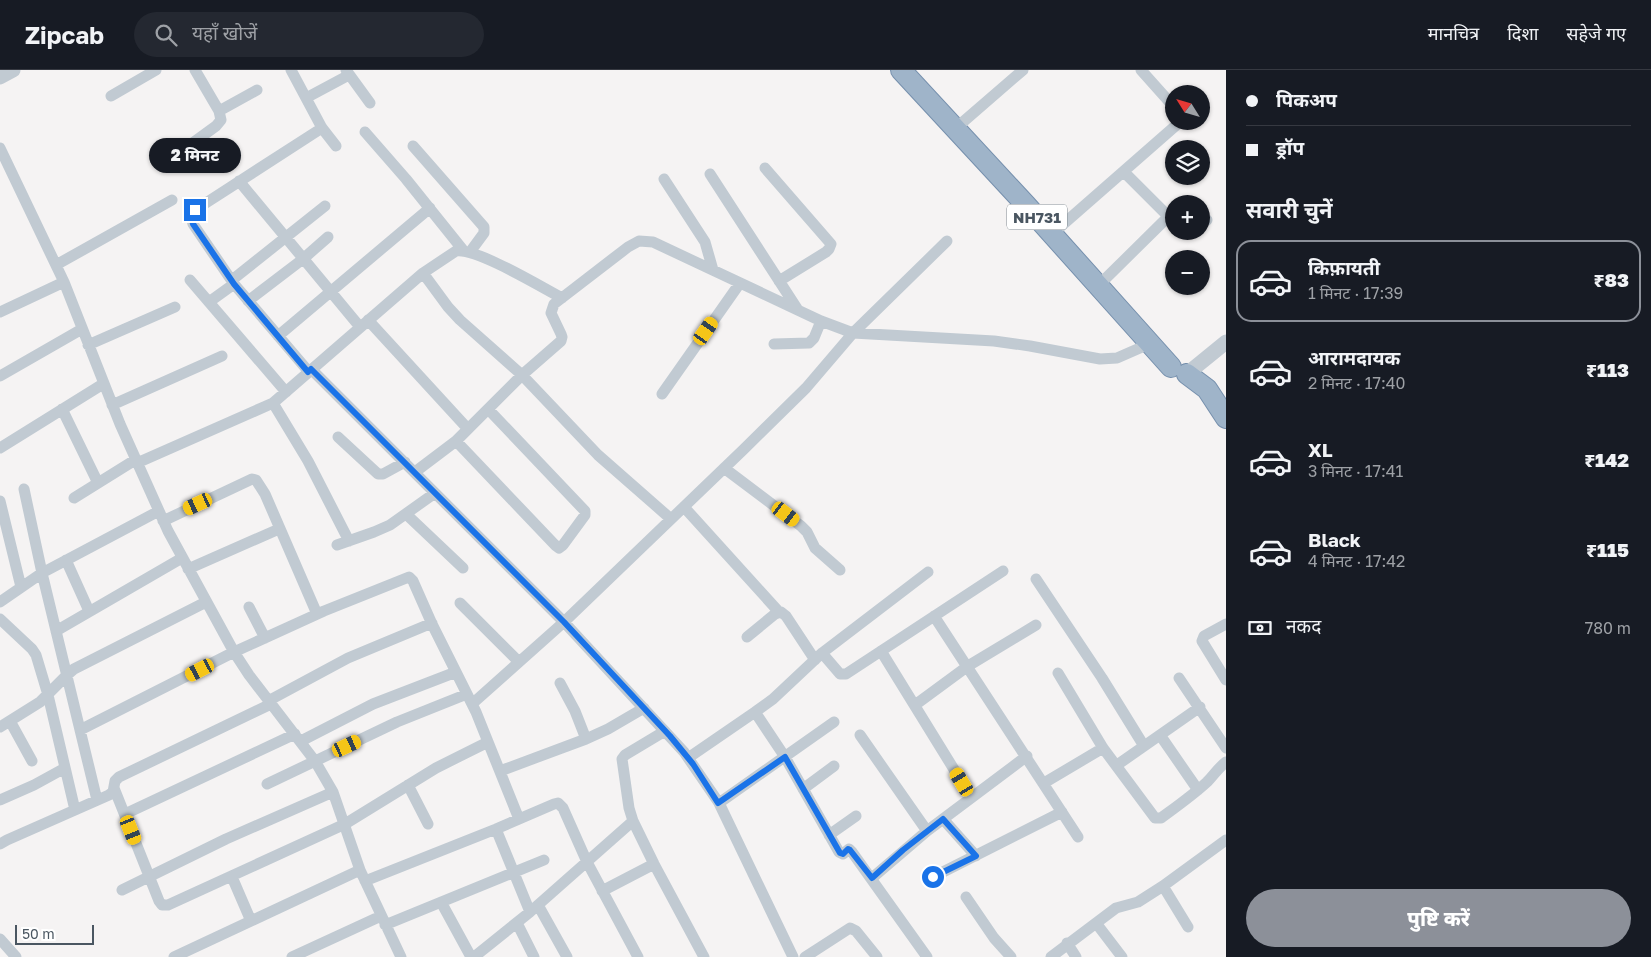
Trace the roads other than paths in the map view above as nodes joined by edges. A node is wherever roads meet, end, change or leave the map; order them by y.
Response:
1 (13, 70) edge
2 (156, 70) edge
3 (195, 70) edge
4 (291, 70) edge
5 (901, 70) edge
6 (1023, 70) edge
7 (1141, 70) edge
8 (347, 72) edge
9 (0, 77) edge
10 (256, 90) dead end
11 (111, 96) dead end
12 (1165, 97) edge
13 (306, 98) junction
14 (370, 103) dead end
15 (219, 111) junction
16 (322, 128) junction
17 (956, 128) junction
18 (1171, 130) edge
19 (365, 132) dead end
20 (336, 146) dead end
21 (413, 146) dead end
22 (0, 148) edge
23 (168, 160) dead end
24 (765, 168) dead end
25 (1124, 172) junction
26 (710, 174) dead end
27 (664, 179) dead end
28 (239, 181) junction
29 (172, 200) dead end
30 (325, 206) dead end
31 (430, 208) junction
32 (1165, 208) edge
33 (1165, 219) edge
34 (1052, 234) junction
35 (284, 237) junction
36 (328, 237) dead end
37 (947, 241) dead end
38 (467, 251) junction
39 (302, 259) junction
40 (56, 265) junction
41 (713, 270) junction
42 (423, 273) junction
43 (190, 280) dead end
44 (779, 280) junction
45 (64, 282) junction
46 (233, 282) junction
47 (740, 283) junction
48 (1098, 285) junction
49 (329, 291) junction
50 (562, 298) junction
51 (248, 301) junction
52 (209, 302) junction
53 (175, 306) dead end
54 (798, 310) junction
55 (0, 312) edge
56 (821, 321) junction
57 (364, 324) junction
58 (82, 329) junction
59 (853, 332) junction
60 (278, 336) junction
61 (1226, 342) edge
62 (774, 344) dead end
63 (1149, 344) junction
64 (88, 345) junction
65 (222, 356) dead end
66 (310, 370) junction
67 (1182, 371) junction
68 (522, 375) junction
69 (0, 376) edge
70 (103, 384) junction
71 (286, 392) junction
72 (662, 394) dead end
73 (273, 403) junction
74 (112, 405) junction
75 (62, 409) junction
76 (488, 409) junction
77 (1226, 418) edge
78 (468, 429) junction
79 (338, 437) dead end
80 (456, 441) junction
81 (0, 448) edge
82 (136, 461) junction
83 (405, 462) junction
84 (724, 468) junction
85 (415, 472) junction
86 (98, 483) junction
87 (24, 490) dead end
88 (435, 493) junction
89 (74, 498) dead end
90 (0, 501) edge
91 (684, 507) junction
92 (406, 514) junction
93 (161, 516) junction
94 (671, 519) junction
95 (279, 529) junction
96 (349, 541) junction
97 (337, 545) dead end
98 (182, 558) junction
99 (66, 560) junction
100 (463, 568) dead end
101 (188, 570) junction
102 (840, 570) dead end
103 (1002, 571) dead end
104 (42, 572) junction
105 (928, 572) dead end
106 (1036, 579) dead end
107 (21, 587) junction
108 (0, 602) edge
109 (206, 602) junction
110 (460, 603) dead end
111 (249, 607) dead end
112 (89, 611) junction
113 (779, 612) junction
114 (317, 614) junction
115 (934, 616) junction
116 (0, 619) edge
117 (564, 622) junction
118 (432, 623) junction
119 (1226, 624) edge
120 (1036, 625) dead end
121 (56, 631) junction
122 (747, 637) dead end
123 (264, 638) junction
124 (881, 651) junction
125 (234, 652) junction
126 (818, 657) junction
127 (519, 662) junction
128 (968, 666) junction
129 (456, 672) junction
130 (1058, 673) dead end
131 (67, 675) junction
132 (1179, 678) dead end
133 (1226, 680) edge
134 (560, 683) dead end
135 (48, 695) junction
136 (469, 699) junction
137 (269, 702) junction
138 (915, 705) junction
139 (644, 708) junction
140 (1200, 708) junction
141 (756, 712) junction
142 (834, 722) dead end
143 (5, 724) edge
144 (80, 730) junction
145 (666, 731) junction
146 (860, 735) dead end
147 (1160, 736) junction
148 (298, 738) junction
149 (586, 739) junction
150 (488, 742) junction
151 (1144, 746) junction
152 (1104, 748) junction
153 (1226, 748) edge
154 (1027, 756) junction
155 (785, 757) junction
156 (688, 758) junction
157 (32, 761) dead end
158 (315, 761) junction
159 (1226, 762) edge
160 (834, 766) dead end
161 (1117, 766) junction
162 (65, 768) junction
163 (500, 771) junction
164 (1044, 783) junction
165 (267, 784) dead end
166 (408, 785) junction
167 (114, 788) junction
168 (803, 789) junction
169 (1198, 790) junction
170 (333, 792) junction
171 (971, 797) junction
172 (0, 800) edge
173 (97, 800) junction
174 (718, 803) junction
175 (75, 810) junction
176 (1062, 812) junction
177 (125, 814) junction
178 (856, 816) dead end
179 (519, 819) junction
180 (943, 819) junction
181 (633, 821) junction
182 (345, 824) junction
183 (428, 824) dead end
184 (496, 829) junction
185 (927, 831) junction
186 (829, 834) junction
187 (1078, 837) dead end
188 (1226, 840) edge
189 (0, 844) edge
190 (976, 856) junction
191 (544, 860) dead end
192 (587, 862) junction
193 (654, 864) junction
194 (360, 870) junction
195 (514, 872) junction
196 (150, 876) junction
197 (232, 877) junction
198 (933, 877) dead end
199 (872, 878) junction
200 (365, 881) junction
201 (1162, 886) junction
202 (122, 890) dead end
203 (602, 891) junction
204 (966, 897) dead end
205 (441, 902) junction
206 (534, 909) junction
207 (383, 920) junction
208 (251, 922) junction
209 (517, 923) junction
210 (1096, 923) junction
211 (1188, 927) dead end
212 (0, 939) edge
213 (1067, 943) junction
214 (16, 957) edge
215 (174, 957) edge
216 (292, 957) edge
217 (401, 957) edge
218 (473, 957) edge
219 (534, 957) edge
220 (567, 957) edge
221 (638, 957) edge
222 (704, 957) edge
223 (793, 957) edge
224 (805, 957) edge
225 (877, 957) edge
226 (927, 957) edge
227 (1011, 957) edge
228 (1050, 957) edge
229 (1076, 957) edge
230 (1122, 957) edge

1 - 9 street
2 - 11 street
3 - 15 street
4 - 13 street
5 - 17 highway, NH731
6 - 17 street
7 - 12 street
8 - 13 street
8 - 14 street
10 - 15 street
13 - 16 street
15 - 23 street
16 - 20 street
16 - 28 street
17 - 34 highway, NH731
18 - 25 street
19 - 31 street
21 - 38 street
22 - 40 street
24 - 44 street
25 - 32 street
25 - 34 street
26 - 44 street
27 - 41 street
28 - 35 street
28 - 46 street
29 - 40 street
30 - 35 street
31 - 38 street
31 - 49 street
33 - 48 street
34 - 48 highway, NH731
35 - 39 street
35 - 46 street
36 - 39 street
37 - 59 street
38 - 42 street
38 - 50 street
39 - 49 street
39 - 51 street
40 - 45 street
41 - 47 street
41 - 50 street
42 - 57 street
42 - 68 street
43 - 52 street
44 - 54 street
45 - 55 street
45 - 58 street
46 - 51 street
46 - 52 street
47 - 54 street
47 - 72 street
48 - 63 highway, NH731
49 - 57 street
49 - 60 street
50 - 68 street
51 - 60 street
52 - 71 street
53 - 64 street
54 - 56 street
56 - 59 street
56 - 62 street
57 - 66 street
57 - 78 street
58 - 64 street
58 - 69 street
59 - 63 street
59 - 84 street
60 - 66 street
61 - 67 street
63 - 67 highway, NH731
64 - 70 street
65 - 74 street
66 - 71 street
66 - 83 street
67 - 77 highway, NH731
68 - 76 street
68 - 94 street
70 - 74 street
70 - 75 street
71 - 73 street
73 - 82 street
73 - 96 street
74 - 82 street
75 - 81 street
75 - 86 street
76 - 78 street
76 - 80 street
78 - 80 street
79 - 83 street
80 - 85 street
82 - 86 street
82 - 93 street
83 - 85 street
84 - 91 street
84 - 102 street
85 - 88 street
86 - 89 street
87 - 104 street
88 - 92 street
88 - 117 street
90 - 107 street
91 - 94 street
91 - 113 street
92 - 96 street
92 - 100 street
93 - 95 street
93 - 98 street
93 - 99 street
94 - 117 street
95 - 101 street
95 - 114 street
96 - 97 street
98 - 101 street
98 - 112 street
99 - 104 street
99 - 112 street
101 - 109 street
103 - 115 street
104 - 107 street
104 - 121 street
105 - 126 street
106 - 151 street
107 - 108 street
109 - 125 street
109 - 131 street
110 - 127 street
111 - 123 street
112 - 121 street
113 - 122 street
113 - 126 street
114 - 118 street
114 - 123 street
115 - 124 street
115 - 128 street
116 - 135 street
117 - 127 street
117 - 139 street
118 - 129 street
118 - 137 street
119 - 133 street
120 - 128 street
121 - 131 street
123 - 125 street
124 - 126 street
124 - 138 street
125 - 137 street
125 - 144 street
126 - 141 street
127 - 136 street
128 - 138 street
128 - 154 street
129 - 136 street
129 - 148 street
130 - 152 street
131 - 135 street
131 - 144 street
132 - 140 street
134 - 149 street
135 - 143 street
135 - 162 street
136 - 150 street
136 - 158 street
137 - 148 street
137 - 167 street
138 - 171 street
139 - 145 street
139 - 149 street
140 - 147 street
140 - 153 street
141 - 155 street
141 - 156 street
142 - 155 street
143 - 157 street
144 - 173 street
145 - 156 street
145 - 181 street
146 - 185 street
147 - 151 street
147 - 169 street
148 - 158 street
148 - 177 street
149 - 163 street
150 - 163 street
150 - 166 street
151 - 161 street
152 - 161 street
152 - 164 street
154 - 164 street
154 - 171 street
155 - 168 street
155 - 174 street
156 - 174 street
158 - 165 street
158 - 170 street
159 - 169 street
160 - 168 street
161 - 169 street
162 - 172 street
162 - 175 street
163 - 179 street
164 - 176 street
166 - 182 street
166 - 183 street
167 - 173 street
167 - 177 street
168 - 186 street
170 - 182 street
170 - 196 street
171 - 180 street
173 - 175 street
174 - 223 street
175 - 189 street
176 - 187 street
176 - 190 street
177 - 196 street
178 - 186 street
179 - 184 street
179 - 192 street
180 - 185 street
180 - 190 street
181 - 192 street
181 - 193 street
182 - 194 street
182 - 197 street
184 - 195 street
184 - 200 street
185 - 199 street
186 - 199 street
188 - 201 street
190 - 198 street
191 - 195 street
192 - 203 street
192 - 206 street
193 - 203 street
193 - 222 street
194 - 200 street
194 - 208 street
195 - 205 street
195 - 206 street
196 - 197 street
196 - 202 street
197 - 208 street
199 - 226 street
200 - 207 street
201 - 210 street
201 - 211 street
203 - 221 street
204 - 227 street
205 - 207 street
205 - 218 street
206 - 209 street
206 - 220 street
207 - 216 street
207 - 217 street
208 - 215 street
209 - 218 street
209 - 219 street
210 - 213 street
210 - 230 street
212 - 214 street
213 - 228 street
213 - 229 street
224 - 225 street

